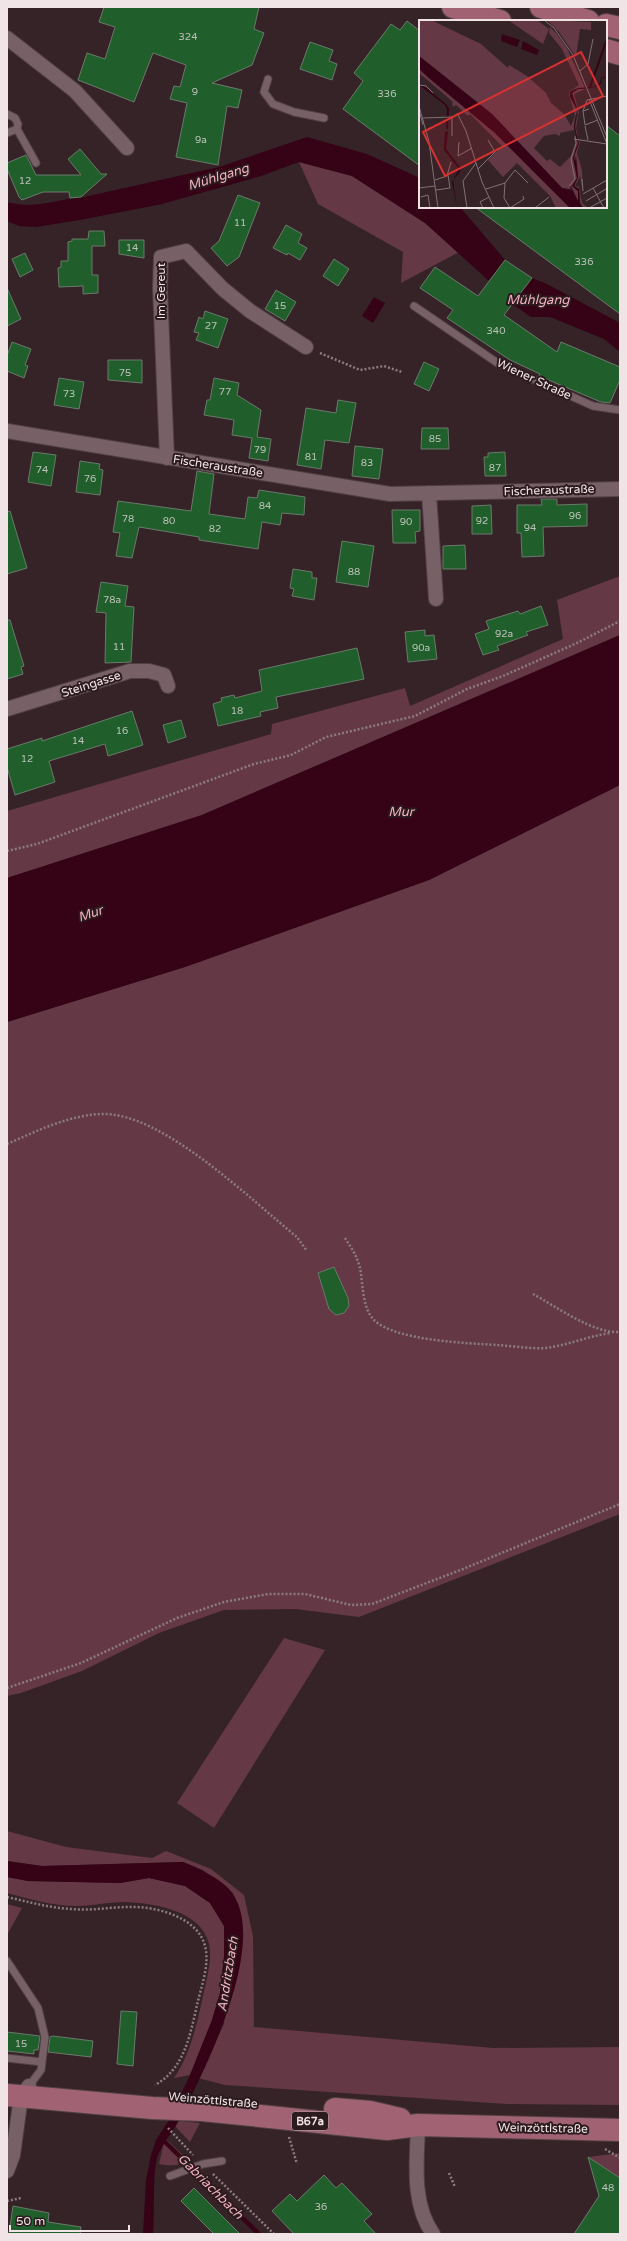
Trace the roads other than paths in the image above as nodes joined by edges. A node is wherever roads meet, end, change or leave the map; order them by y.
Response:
1 (453, 7) edge
2 (541, 7) edge
3 (497, 20) edge
4 (585, 20) edge
5 (607, 25) edge
6 (620, 28) edge
7 (7, 38) edge
8 (607, 50) edge
9 (620, 54) edge
10 (268, 79) dead end
11 (7, 114) edge
12 (324, 118) dead end
13 (17, 129) junction
14 (7, 133) edge
15 (127, 148) dead end
16 (36, 163) dead end
17 (414, 306) dead end
18 (306, 347) road end
19 (620, 410) edge
20 (7, 431) edge
21 (167, 458) junction
22 (620, 489) edge
23 (430, 493) junction
24 (436, 599) dead end
25 (168, 686) dead end
26 (7, 709) edge
27 (7, 1962) edge
28 (7, 2058) edge
29 (42, 2062) junction
30 (16, 2090) edge
31 (418, 2125) junction
32 (620, 2130) edge
33 (222, 2161) dead end
34 (7, 2171) edge
35 (170, 2176) dead end
36 (433, 2234) edge

1 - 3 main road
2 - 4 main road
5 - 6 main road
7 - 15 street
8 - 9 main road
10 - 12 lane
11 - 13 lane
13 - 14 lane
13 - 16 lane
17 - 19 lane, Wiener Straße
18 - 21 street, Im Gereut
20 - 21 street, Fischeraustraße
21 - 23 street, Fischeraustraße
22 - 23 street, Fischeraustraße
23 - 24 street
25 - 26 street, Steingasse
27 - 29 lane
28 - 29 lane
29 - 30 lane
30 - 31 main road, Weinzöttlstraße / B67a
30 - 34 street
31 - 32 main road, Weinzöttlstraße / B67a
31 - 36 street
33 - 35 lane

